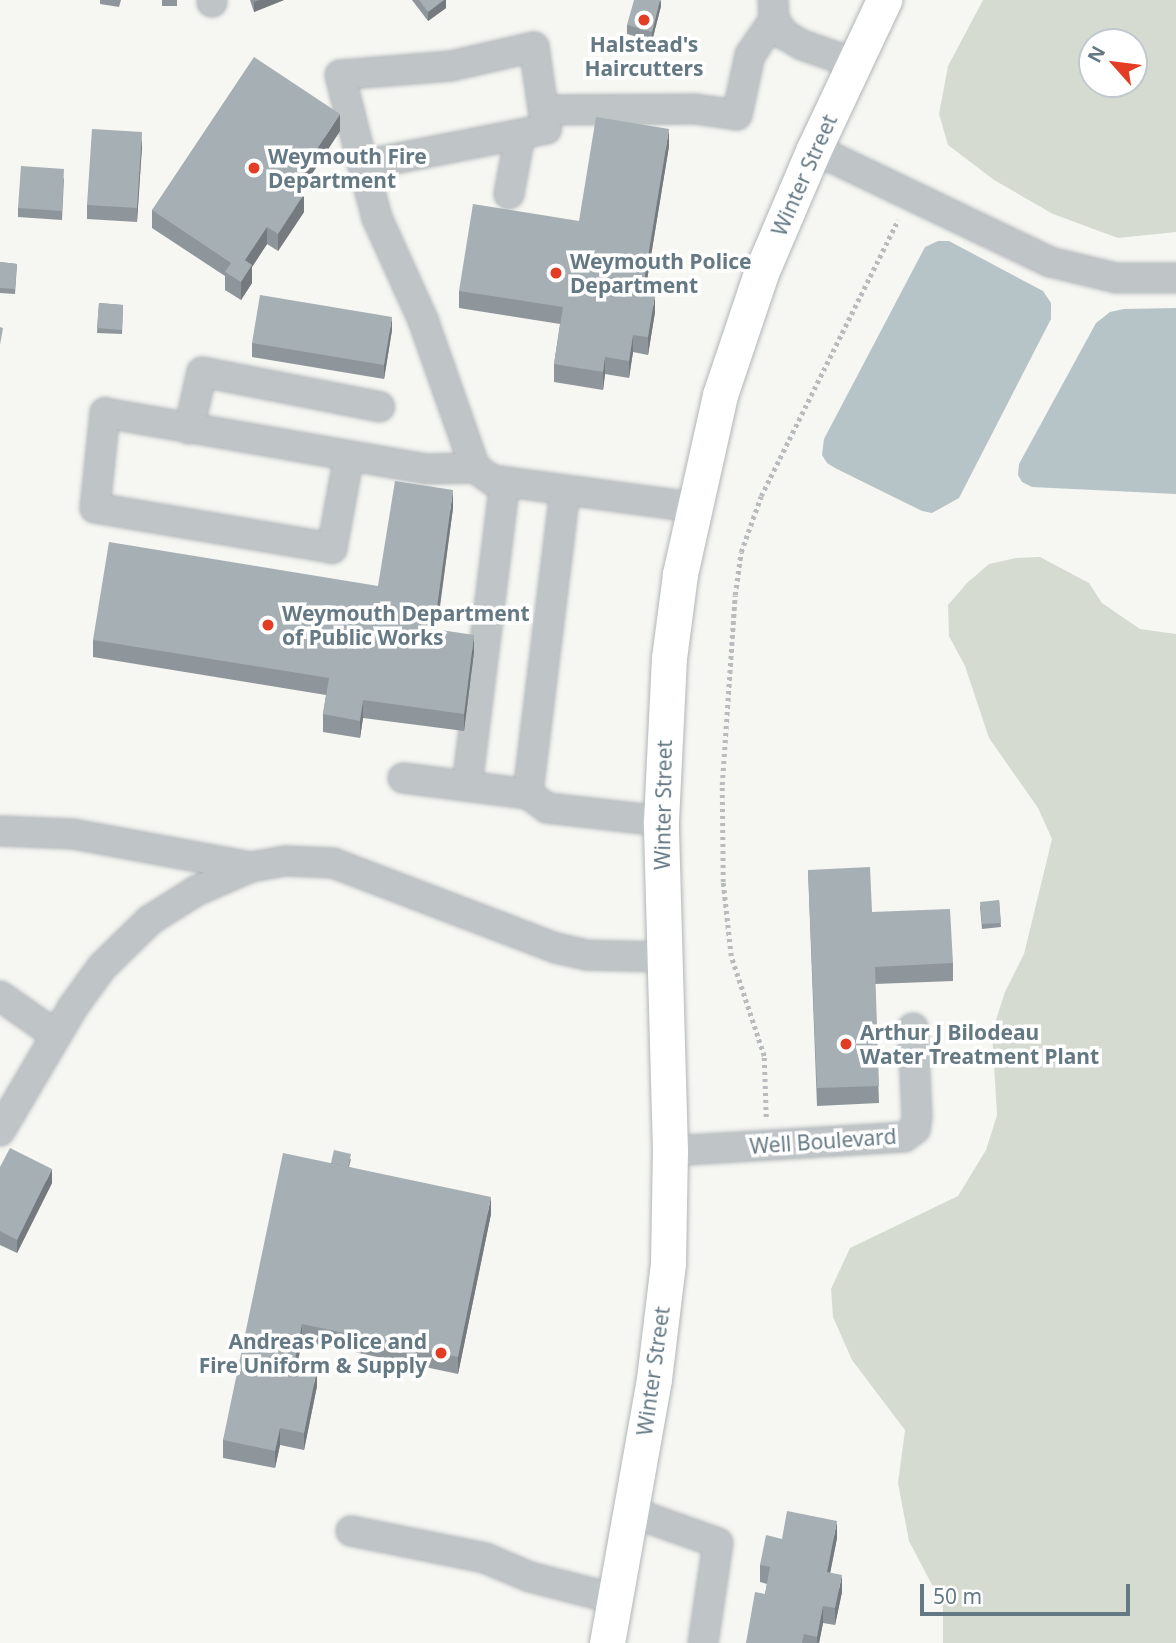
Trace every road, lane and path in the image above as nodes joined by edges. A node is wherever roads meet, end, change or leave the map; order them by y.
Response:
1 (884, 0) edge
2 (773, 10) edge
3 (854, 63) junction
4 (536, 125) junction
5 (814, 149) junction
6 (363, 165) junction
7 (509, 194) dead end
8 (911, 194) junction
9 (1176, 278) edge
10 (380, 407) dead end
11 (189, 429) junction
12 (349, 456) junction
13 (475, 468) junction
14 (505, 482) junction
15 (565, 491) junction
16 (692, 507) junction
17 (403, 778) dead end
18 (467, 786) junction
19 (528, 794) junction
20 (661, 821) junction
21 (0, 831) edge
22 (251, 867) junction
23 (663, 957) junction
24 (0, 996) edge
25 (913, 1028) dead end
26 (56, 1035) junction
27 (0, 1131) edge
28 (766, 1145) junction
29 (670, 1151) junction
30 (631, 1512) junction
31 (351, 1531) dead end
32 (615, 1599) junction
33 (607, 1643) edge
34 (703, 1643) edge

1 - 3 main road, Winter Street
2 - 3 street
2 - 4 street
3 - 5 main road, Winter Street
4 - 6 street
4 - 6 street
4 - 7 street
5 - 8 street
5 - 16 main road, Winter Street
6 - 13 street
8 - 9 street
8 - 28 path
10 - 11 street
11 - 12 street
11 - 12 street
12 - 13 street
13 - 14 street
14 - 15 street
14 - 18 street
15 - 16 street
15 - 19 street
16 - 20 main road, Winter Street
17 - 18 street
18 - 19 street
19 - 20 street
20 - 23 main road, Winter Street
21 - 22 street
22 - 23 street
22 - 26 street
23 - 29 main road, Winter Street
24 - 26 street
25 - 28 street, Well Boulevard
26 - 27 street
28 - 29 street, Well Boulevard
29 - 30 main road, Winter Street
30 - 32 main road, Winter Street
30 - 34 street
31 - 32 street
32 - 33 main road, Winter Street

